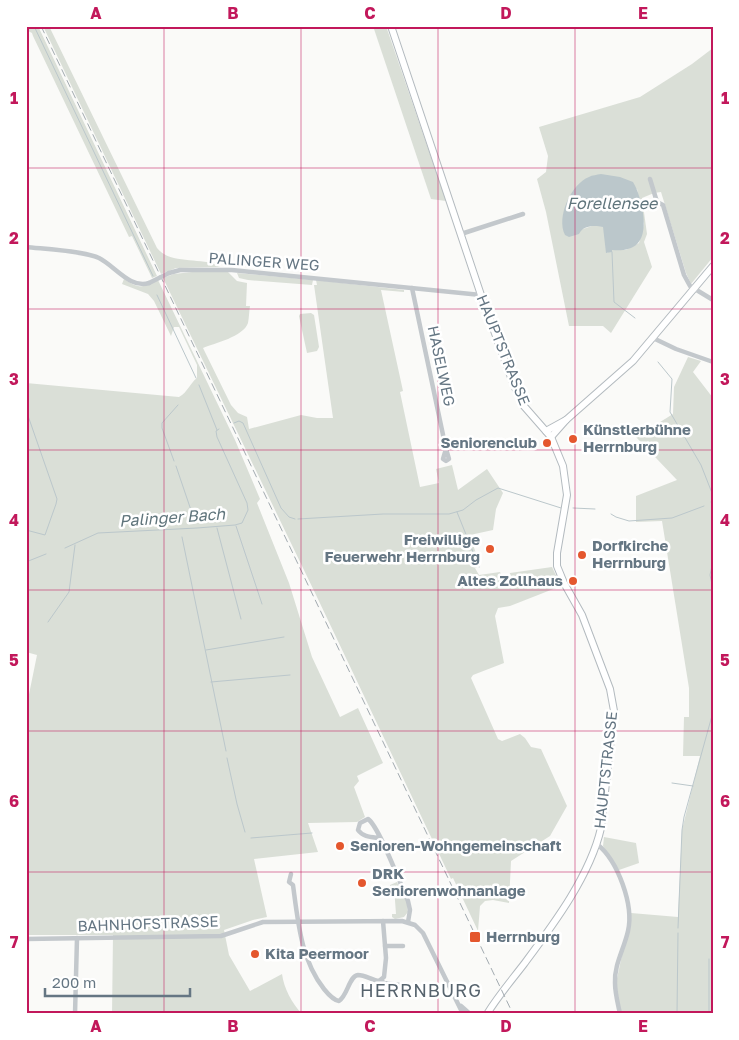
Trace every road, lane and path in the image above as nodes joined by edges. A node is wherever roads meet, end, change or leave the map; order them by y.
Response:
1 (391, 26) edge
2 (650, 179) dead end
3 (523, 214) dead end
4 (461, 234) junction
5 (26, 247) edge
6 (713, 266) edge
7 (412, 288) junction
8 (693, 288) junction
9 (481, 295) junction
10 (713, 300) edge
11 (653, 338) junction
12 (713, 362) edge
13 (566, 420) junction
14 (546, 431) junction
15 (551, 437) junction
16 (446, 449) dead end
17 (379, 838) junction
18 (597, 844) junction
19 (291, 874) dead end
20 (298, 921) junction
21 (383, 921) junction
22 (408, 922) junction
23 (77, 938) junction
24 (27, 939) edge
25 (385, 946) junction
26 (403, 946) dead end
27 (26, 958) edge
28 (381, 980) junction
29 (400, 986) dead end
30 (460, 1005) junction
31 (75, 1014) edge
32 (463, 1014) edge
33 (470, 1014) edge
34 (487, 1014) edge
35 (620, 1014) edge

1 - 4 main road, HAUPTSTRASSE
2 - 8 street
3 - 4 street
4 - 9 main road, HAUPTSTRASSE
5 - 7 street, PALINGER WEG, bridge
6 - 8 main road
7 - 9 street, PALINGER WEG
7 - 16 street, HASELWEG
8 - 10 street
8 - 11 main road
9 - 14 main road, HAUPTSTRASSE
11 - 12 street
11 - 13 main road
13 - 14 main road
13 - 15 main road
14 - 15 main road, HAUPTSTRASSE
15 - 18 main road, HAUPTSTRASSE
17 - 17 street
17 - 22 street
18 - 34 main road, HAUPTSTRASSE
18 - 35 street
19 - 20 street
20 - 21 street, BAHNHOFSTRASSE
20 - 23 street, BAHNHOFSTRASSE
20 - 28 street
21 - 22 street, BAHNHOFSTRASSE
21 - 25 street
22 - 30 street
23 - 24 street, BAHNHOFSTRASSE
23 - 31 street
24 - 27 street
25 - 26 street
25 - 28 street
28 - 29 street
30 - 32 street
30 - 33 street

